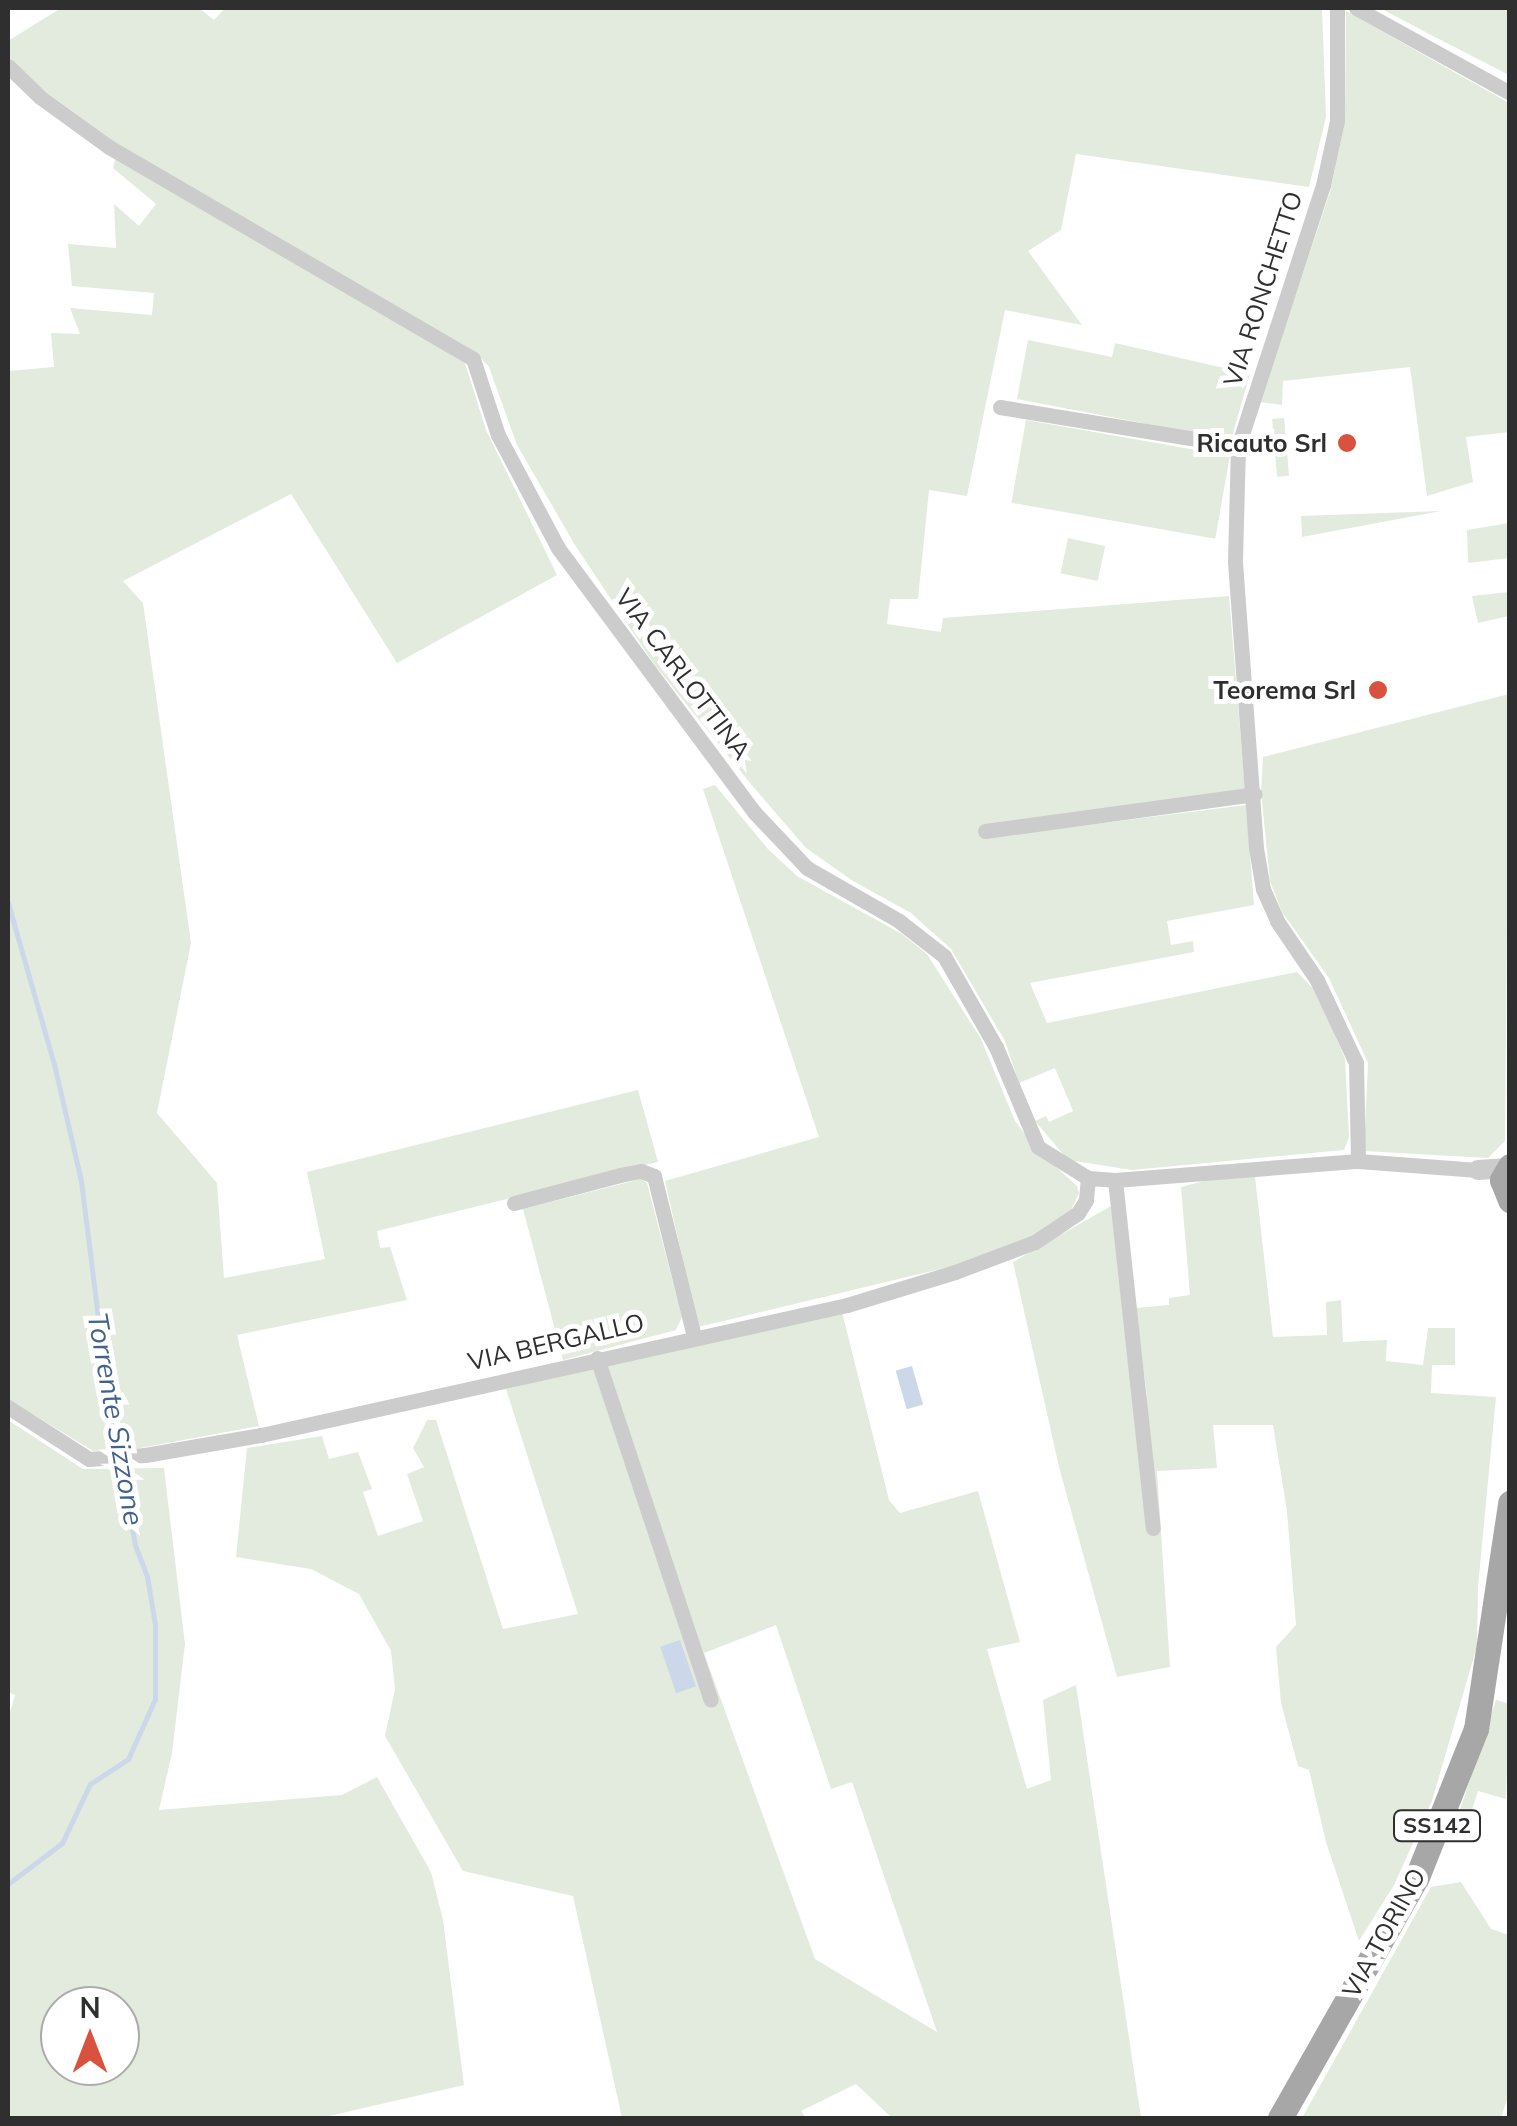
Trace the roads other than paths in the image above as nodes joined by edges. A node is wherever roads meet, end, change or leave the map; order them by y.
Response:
1 (1336, 8) edge
2 (1356, 8) edge
3 (8, 66) edge
4 (1510, 92) edge
5 (1000, 407) dead end
6 (1238, 446) junction
7 (1254, 794) junction
8 (985, 831) dead end
9 (1358, 1161) junction
10 (1478, 1170) joint
11 (1088, 1178) junction
12 (1115, 1180) junction
13 (1507, 1180) edge
14 (514, 1203) dead end
15 (694, 1336) junction
16 (597, 1358) junction
17 (8, 1407) edge
18 (1510, 1503) edge
19 (1153, 1528) dead end
20 (710, 1700) dead end
21 (1280, 2118) edge

1 - 6 street, VIA RONCHETTO
2 - 4 street
3 - 11 street, VIA CARLOTTINA
5 - 6 street
6 - 7 street, VIA RONCHETTO
7 - 8 street
7 - 9 street, VIA RONCHETTO
9 - 10 street
9 - 12 street, VIA CARLOTTINA
10 - 13 street
11 - 12 street, VIA CARLOTTINA
11 - 15 street, VIA BERGALLO
12 - 19 street
14 - 15 street
15 - 16 street, VIA BERGALLO
16 - 17 street, VIA BERGALLO
16 - 20 street
18 - 21 main road, VIA TORINO / SS142

